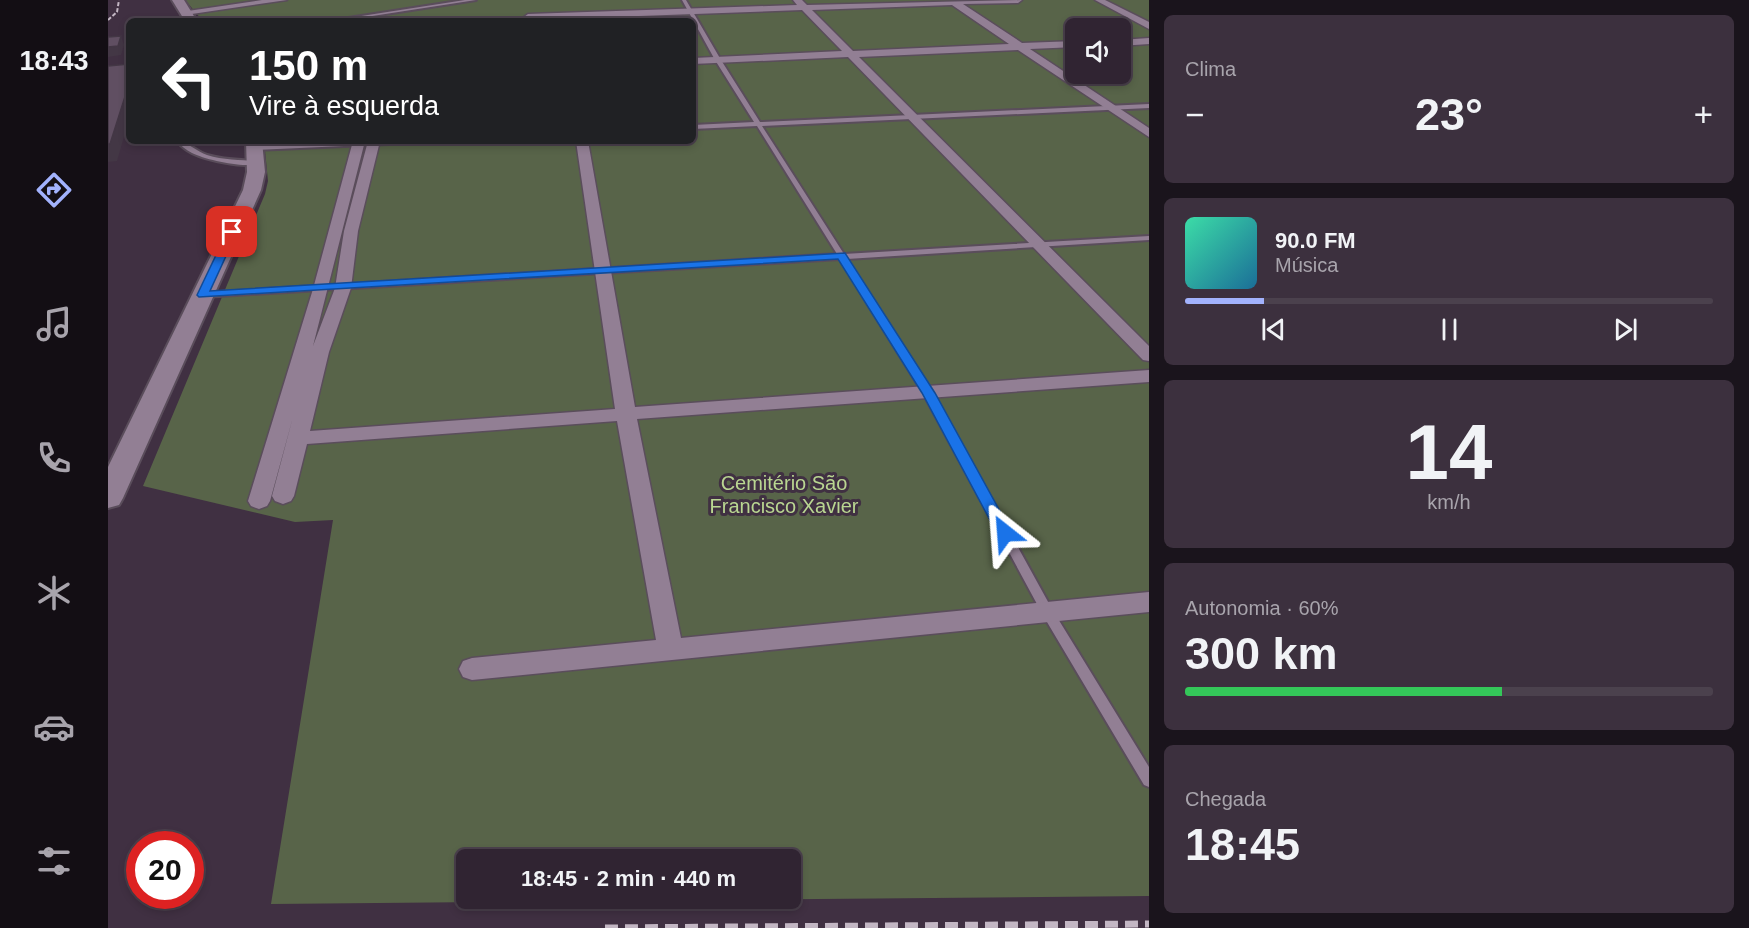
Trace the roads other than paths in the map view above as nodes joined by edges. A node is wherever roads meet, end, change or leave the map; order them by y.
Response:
1 (177, 0) edge
2 (284, 0) edge
3 (474, 0) edge
4 (684, 0) edge
5 (1018, 0) edge
6 (1099, 0) edge
7 (951, 1) edge
8 (800, 4) edge
9 (691, 10) junction
10 (528, 16) edge
11 (188, 17) edge
12 (351, 18) edge
13 (695, 18) edge
14 (696, 19) edge
15 (1149, 26) edge
16 (1149, 41) edge
17 (1131, 42) edge
18 (1065, 45) edge
19 (1018, 47) junction
20 (850, 56) junction
21 (718, 60) junction
22 (696, 61) edge
23 (1149, 106) edge
24 (1111, 108) junction
25 (911, 117) junction
26 (758, 124) junction
27 (696, 127) edge
28 (1149, 133) edge
29 (183, 144) edge
30 (338, 144) edge
31 (365, 144) edge
32 (366, 144) edge
33 (582, 144) edge
34 (255, 150) edge
35 (1149, 238) edge
36 (1042, 245) junction
37 (841, 255) junction
38 (603, 271) junction
39 (343, 288) junction
40 (321, 289) junction
41 (203, 295) junction
42 (1149, 356) edge
43 (1149, 376) edge
44 (928, 393) junction
45 (626, 414) junction
46 (298, 438) junction
47 (283, 496) dead end
48 (108, 498) edge
49 (259, 501) dead end
50 (1149, 602) edge
51 (1048, 614) junction
52 (670, 648) junction
53 (472, 669) dead end
54 (1149, 780) edge

1 - 11 street
2 - 11 street
3 - 12 lane
4 - 9 lane
5 - 7 street
6 - 15 street
7 - 8 street
7 - 19 street
8 - 9 street
8 - 20 street
9 - 10 street
9 - 13 lane
14 - 21 lane
16 - 17 street
18 - 19 street
19 - 20 street
19 - 24 street
20 - 21 street
20 - 25 street
21 - 22 street
21 - 26 lane
23 - 24 lane
24 - 25 lane
24 - 28 street
25 - 26 lane
25 - 36 street
26 - 27 lane
26 - 37 lane
29 - 34 lane
30 - 34 lane
31 - 40 street
32 - 39 street
33 - 38 street
34 - 41 street
35 - 36 lane
36 - 37 lane
36 - 42 street
37 - 38 lane
37 - 44 lane
38 - 39 lane
38 - 45 street
39 - 40 lane
39 - 46 street
40 - 41 lane
40 - 49 street
41 - 48 street
43 - 44 street
44 - 45 street
44 - 51 lane
45 - 46 street
45 - 52 street
46 - 47 street
50 - 51 street
51 - 52 street
51 - 54 lane
52 - 53 street

